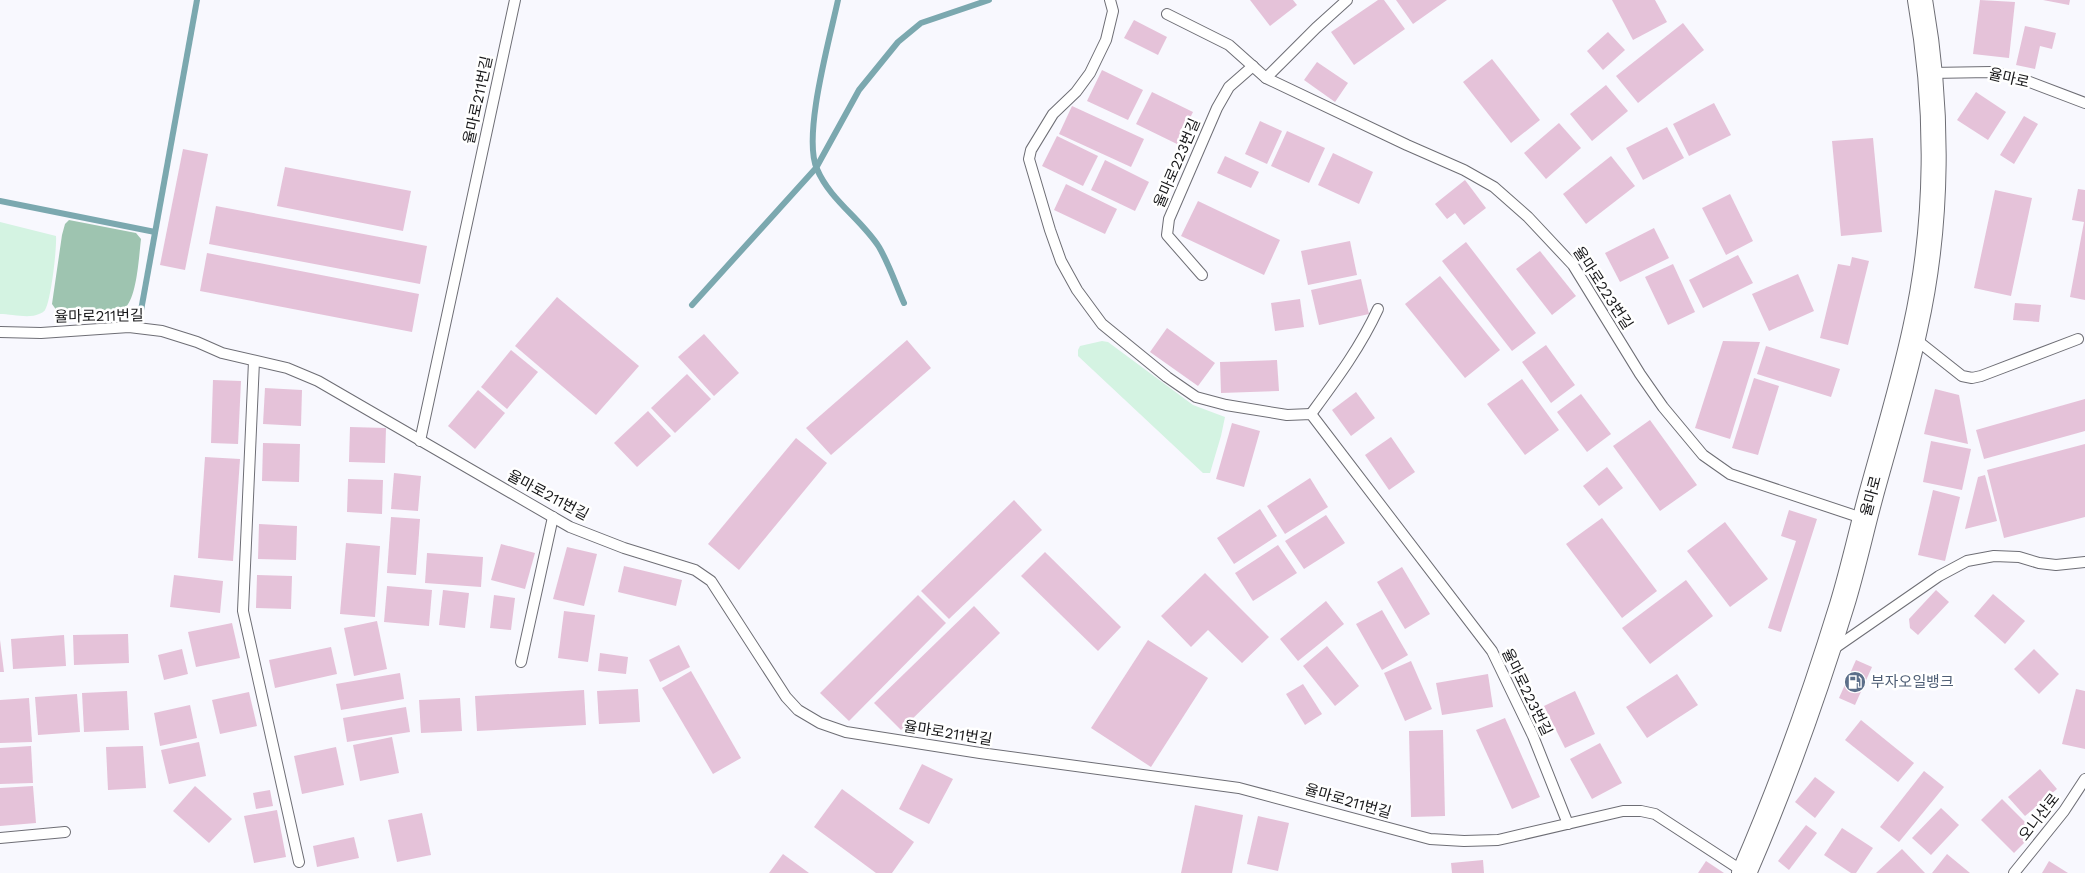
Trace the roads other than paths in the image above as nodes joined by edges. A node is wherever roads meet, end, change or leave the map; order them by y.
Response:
1 (515, 0) edge
2 (1110, 0) edge
3 (1347, 0) edge
4 (1920, 0) edge
5 (1167, 14) dead end
6 (1253, 66) junction
7 (1930, 72) junction
8 (1266, 78) junction
9 (2085, 103) edge
10 (1202, 275) dead end
11 (1378, 309) dead end
12 (0, 332) edge
13 (1913, 338) junction
14 (2078, 339) dead end
15 (254, 361) junction
16 (1311, 414) junction
17 (420, 441) junction
18 (553, 517) junction
19 (1865, 519) junction
20 (2085, 562) edge
21 (1827, 653) junction
22 (521, 662) dead end
23 (2085, 779) edge
24 (1568, 824) junction
25 (64, 832) dead end
26 (0, 838) edge
27 (299, 862) dead end
28 (1744, 872) edge
29 (2014, 873) edge

1 - 17 lane, 율마로211번길
2 - 16 lane
3 - 8 lane
4 - 7 street, 율마로
5 - 6 lane, 율마로223번길
6 - 8 lane, 율마로223번길
6 - 10 lane, 율마로223번길
7 - 9 lane, 율마로
7 - 13 street, 율마로
8 - 19 lane, 율마로223번길
11 - 16 lane
12 - 15 lane, 율마로211번길
13 - 14 lane
13 - 19 street, 율마로
15 - 17 lane, 율마로211번길
15 - 27 lane
16 - 24 lane, 율마로223번길
17 - 18 lane, 율마로211번길
18 - 22 lane
18 - 24 lane, 율마로211번길
19 - 21 street, 율마로
20 - 21 lane
21 - 28 street, 율마로
23 - 29 lane, 오니산로
24 - 28 lane, 율마로211번길
25 - 26 lane

